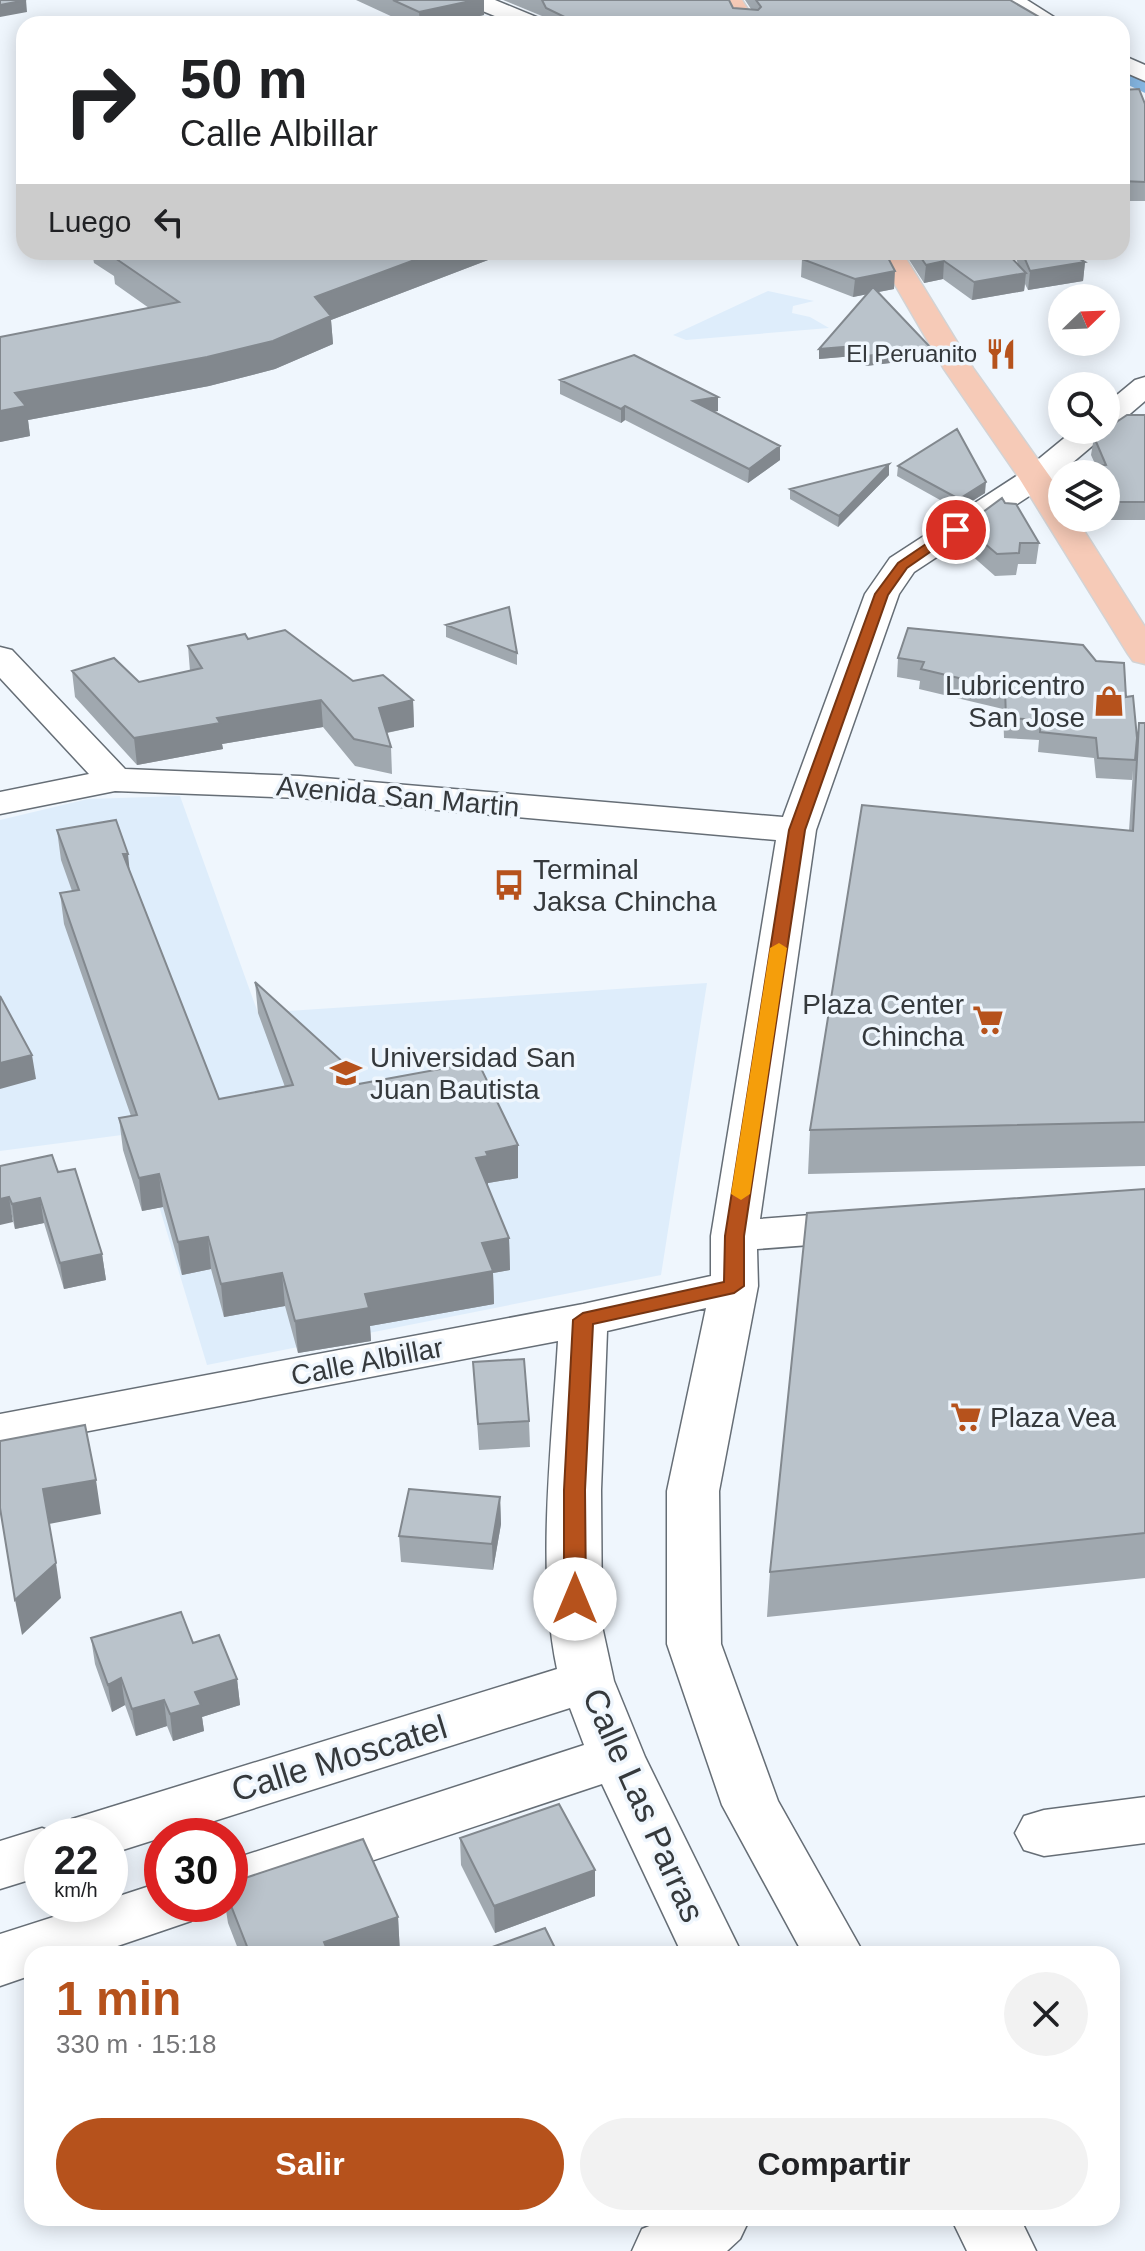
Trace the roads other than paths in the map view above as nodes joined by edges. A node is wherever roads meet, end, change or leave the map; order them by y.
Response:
1 (476, 0) edge
2 (1011, 0) edge
3 (514, 16) edge
4 (1040, 16) edge
5 (894, 260) edge
6 (1145, 386) edge
7 (1120, 407) edge
8 (1076, 444) edge
9 (1035, 478) junction
10 (1145, 654) edge
11 (0, 657) edge
12 (115, 780) junction
13 (0, 803) edge
14 (797, 830) junction
15 (908, 1222) edge
16 (734, 1236) junction
17 (734, 1286) junction
18 (583, 1320) junction
19 (0, 1431) edge
20 (587, 1681) junction
21 (617, 1757) junction
22 (1145, 1820) edge
23 (128, 1825) edge
24 (1044, 1833) dead end
25 (24, 1858) edge
26 (0, 1865) edge
27 (248, 1878) edge
28 (144, 1913) edge
29 (42, 1946) edge
30 (708, 1946) edge
31 (830, 1946) edge
32 (24, 1952) edge
33 (0, 1960) edge
34 (708, 2226) edge
35 (989, 2226) edge
36 (665, 2251) edge
37 (1003, 2251) edge

1 - 3 street
2 - 4 street
5 - 9 highway
6 - 7 street
8 - 9 street
9 - 10 highway
9 - 14 street
11 - 12 street
12 - 13 street, Avenida San Martin
12 - 14 street, Avenida San Martin
14 - 16 street
15 - 16 street
16 - 17 street
17 - 18 street, Calle Albillar
17 - 31 street
18 - 19 street, Calle Albillar
18 - 20 street, Calle Las Parras
20 - 21 street, Calle Las Parras
20 - 23 street, Calle Moscatel
21 - 27 street
21 - 30 street, Calle Las Parras
22 - 24 street
25 - 26 street
28 - 29 street
32 - 33 street
34 - 36 street
35 - 37 street

